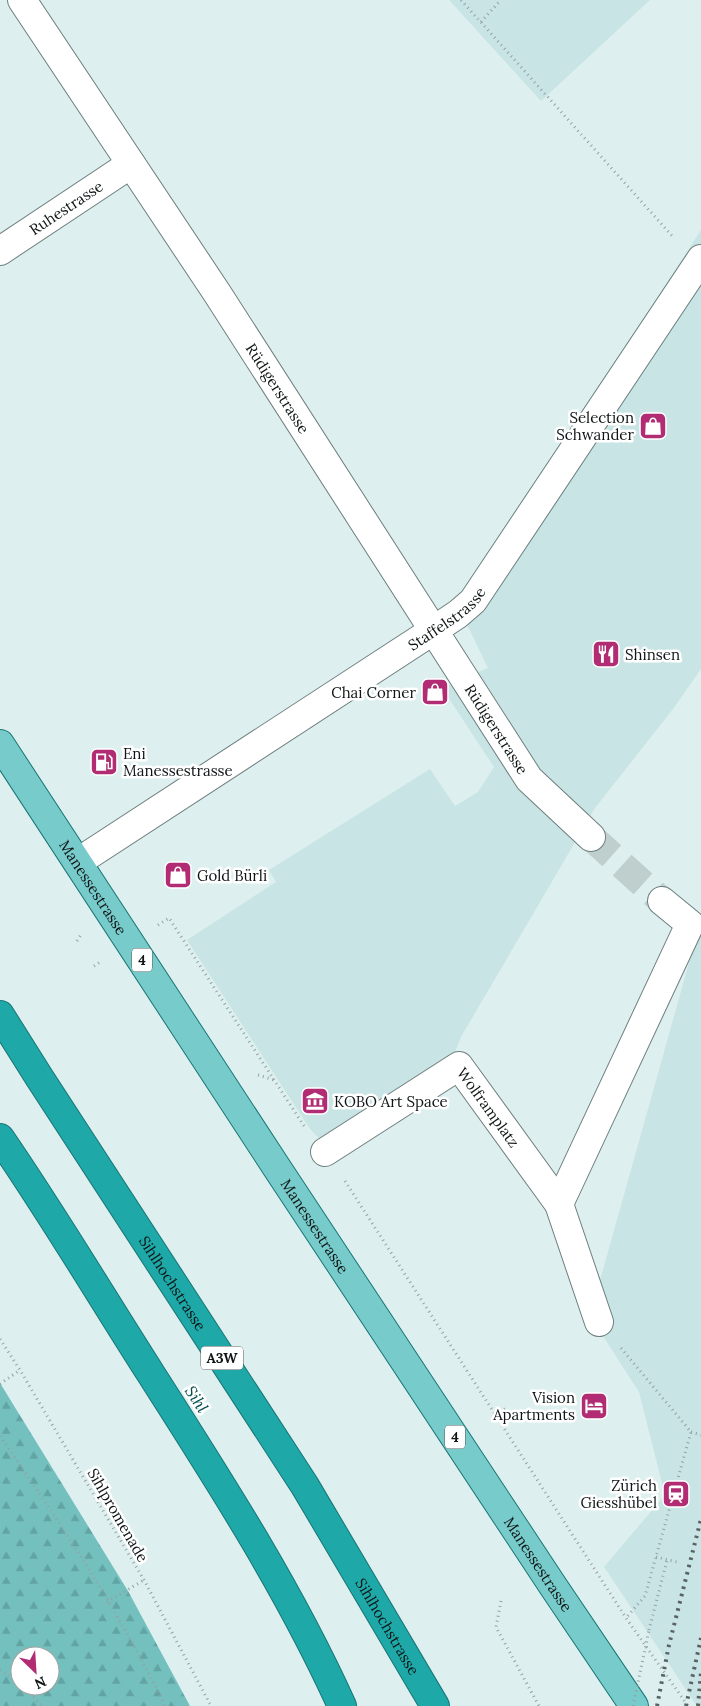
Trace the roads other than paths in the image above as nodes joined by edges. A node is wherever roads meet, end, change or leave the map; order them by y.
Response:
1 (22, 0) edge
2 (131, 164) junction
3 (0, 251) edge
4 (699, 261) edge
5 (434, 630) junction
6 (0, 744) edge
7 (591, 837) tunnel mouth
8 (78, 862) junction
9 (662, 902) tunnel mouth
10 (695, 921) edge
11 (0, 1015) edge
12 (0, 1138) edge
13 (325, 1152) road end
14 (559, 1204) junction
15 (599, 1322) road end
16 (342, 1706) edge
17 (435, 1706) edge
18 (634, 1706) edge

1 - 2 street, Rüdigerstrasse
2 - 3 street, Ruhestrasse
2 - 5 street, Rüdigerstrasse
4 - 5 street, Staffelstrasse
5 - 7 street, Rüdigerstrasse
5 - 8 street, Staffelstrasse
6 - 8 main road, Manessestrasse / 4
8 - 18 main road, Manessestrasse / 4
9 - 10 street
10 - 14 street
11 - 17 highway, Sihlhochstrasse / A3W
12 - 16 highway
13 - 14 street, Wolframplatz
14 - 15 street, Wolframplatz

